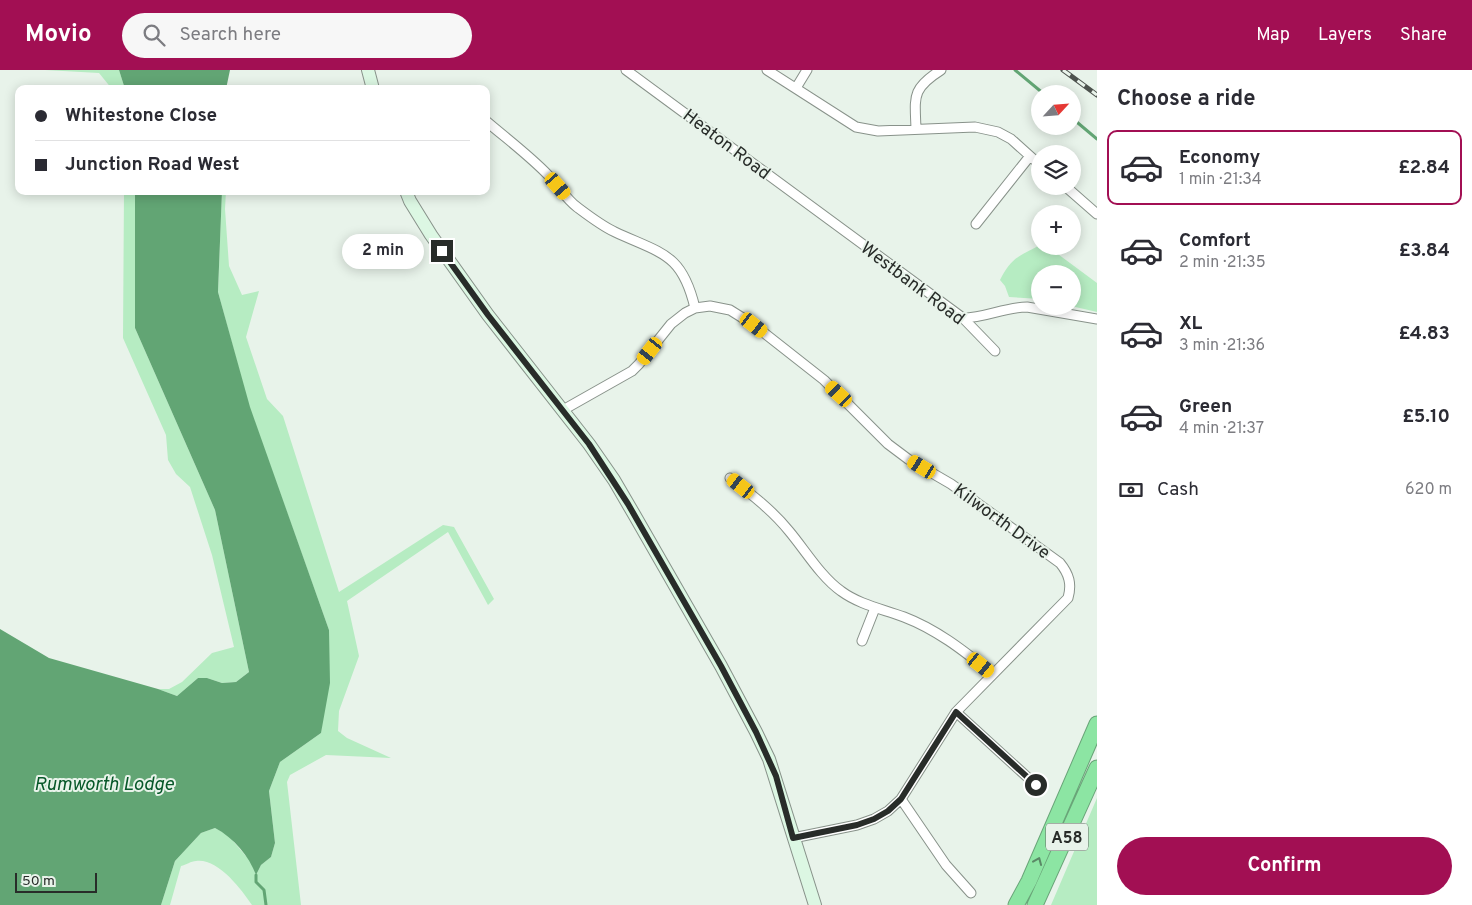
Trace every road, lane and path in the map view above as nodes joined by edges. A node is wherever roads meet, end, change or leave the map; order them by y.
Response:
1 (368, 70) edge
2 (626, 70) edge
3 (767, 70) edge
4 (807, 70) edge
5 (943, 72) edge
6 (372, 85) edge
7 (796, 88) junction
8 (490, 124) edge
9 (916, 129) junction
10 (1030, 156) joint
11 (408, 195) edge
12 (1075, 195) edge
13 (1097, 214) edge
14 (828, 219) joint
15 (976, 224) dead end
16 (695, 308) junction
17 (963, 318) junction
18 (1097, 319) edge
19 (995, 351) dead end
20 (563, 410) junction
21 (730, 478) dead end
22 (874, 608) junction
23 (862, 641) dead end
24 (993, 674) junction
25 (956, 712) junction
26 (1097, 724) edge
27 (1097, 768) edge
28 (1036, 785) dead end
29 (901, 799) junction
30 (793, 838) junction
31 (971, 893) dead end
32 (815, 905) edge
33 (1016, 905) edge
34 (1035, 905) edge

1 - 6 street
2 - 14 street, Heaton Road
3 - 7 street
4 - 7 street
5 - 9 street
7 - 9 street
8 - 16 street
9 - 10 street
10 - 15 street
11 - 20 street
12 - 13 street
14 - 17 street, Westbank Road
16 - 20 street
16 - 24 street, Kilworth Drive
17 - 18 street
17 - 19 street, Westbank Road
20 - 30 street
21 - 22 street
22 - 23 street
22 - 24 street
24 - 25 street, Kilworth Drive
25 - 28 street
25 - 29 street, Kilworth Drive
33 -> 26 highway, A58
27 - 34 highway, A58
29 - 30 street, Kilworth Drive
29 - 31 street
30 - 32 street

